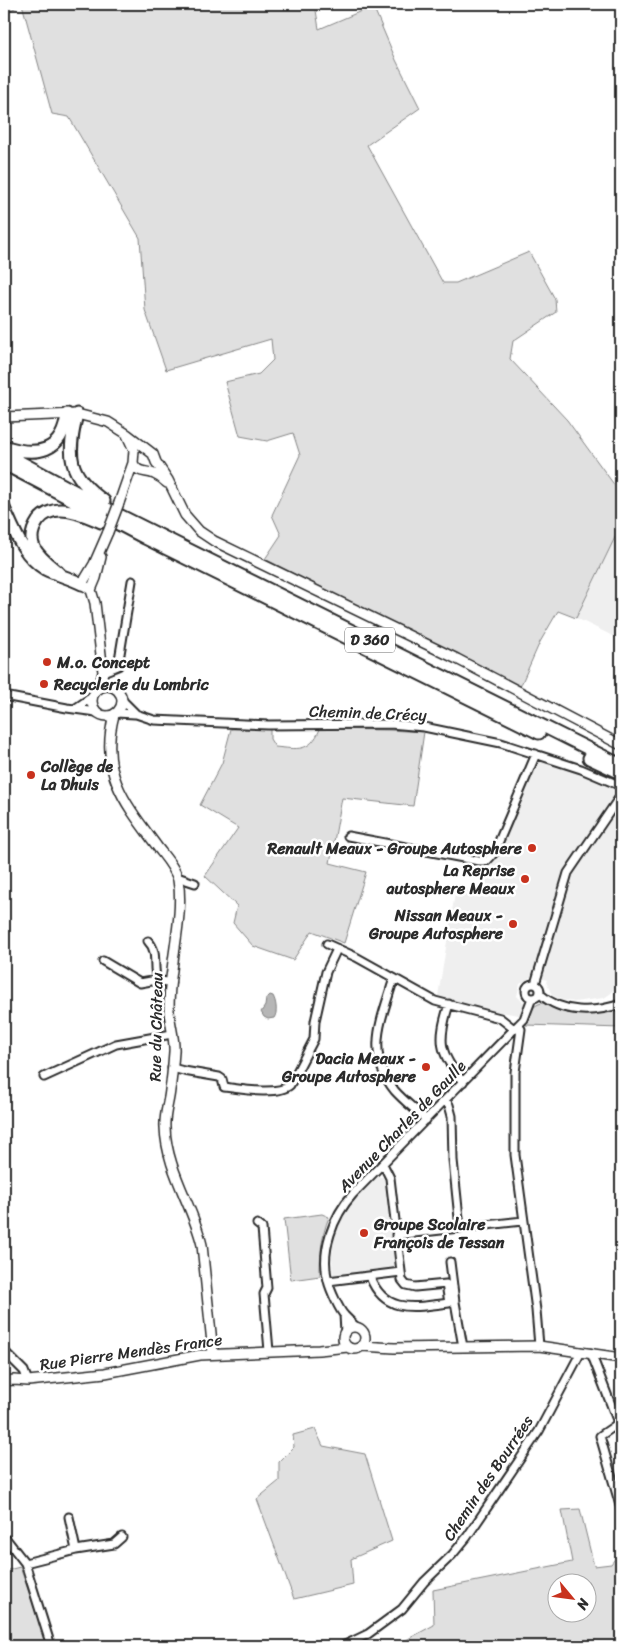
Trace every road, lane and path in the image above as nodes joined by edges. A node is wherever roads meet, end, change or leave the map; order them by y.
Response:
1 (72, 414) junction
2 (4, 417) edge
3 (127, 434) junction
4 (4, 446) edge
5 (147, 450) junction
6 (4, 453) edge
7 (134, 460) junction
8 (156, 462) junction
9 (4, 464) edge
10 (145, 472) junction
11 (172, 489) junction
12 (123, 492) junction
13 (4, 508) edge
14 (119, 515) junction
15 (145, 538) junction
16 (60, 574) junction
17 (132, 581) dead end
18 (86, 587) junction
19 (103, 672) junction
20 (113, 687) junction
21 (99, 688) junction
22 (4, 696) edge
23 (92, 697) junction
24 (122, 700) junction
25 (76, 708) junction
26 (96, 712) junction
27 (115, 714) junction
28 (136, 714) junction
29 (621, 745) edge
30 (536, 754) junction
31 (621, 764) edge
32 (621, 773) edge
33 (621, 786) edge
34 (621, 795) edge
35 (348, 836) dead end
36 (177, 878) junction
37 (195, 883) dead end
38 (148, 941) dead end
39 (327, 944) dead end
40 (337, 949) junction
41 (103, 961) dead end
42 (394, 978) junction
43 (157, 980) junction
44 (171, 983) junction
45 (535, 984) junction
46 (540, 994) junction
47 (532, 998) junction
48 (449, 1004) junction
49 (621, 1004) edge
50 (516, 1027) junction
51 (172, 1034) junction
52 (172, 1068) junction
53 (44, 1077) dead end
54 (463, 1082) junction
55 (445, 1100) junction
56 (426, 1120) junction
57 (383, 1164) junction
58 (523, 1221) junction
59 (257, 1224) dead end
60 (460, 1228) junction
61 (396, 1235) junction
62 (450, 1262) dead end
63 (401, 1272) junction
64 (370, 1276) junction
65 (328, 1280) junction
66 (344, 1315) junction
67 (356, 1327) junction
68 (344, 1335) junction
69 (365, 1336) junction
70 (362, 1346) junction
71 (538, 1346) junction
72 (348, 1347) junction
73 (462, 1347) junction
74 (394, 1348) junction
75 (322, 1350) junction
76 (4, 1351) edge
77 (269, 1351) junction
78 (581, 1352) junction
79 (213, 1353) junction
80 (591, 1353) junction
81 (621, 1358) edge
82 (4, 1381) edge
83 (28, 1381) junction
84 (621, 1509) edge
85 (69, 1517) dead end
86 (122, 1537) dead end
87 (4, 1538) edge
88 (76, 1550) junction
89 (25, 1564) junction
90 (52, 1646) edge
91 (343, 1646) edge

1 - 2 street
1 - 3 street
1 - 4 highway
1 - 14 highway
3 - 5 street
3 - 7 street
5 - 7 street
5 - 8 street
6 - 14 highway, D 360
7 - 10 street
7 - 12 street
8 - 10 street
8 - 11 street
9 - 15 highway, D 360
10 - 11 street
10 - 12 street
11 - 29 street
12 - 18 street, bridge
13 - 16 highway
14 - 31 highway, D 360
15 - 16 highway
15 - 32 highway, D 360
16 - 18 highway
17 - 19 street
18 - 19 street
19 - 20 street
19 - 21 street
20 - 21 street
20 - 24 street
21 - 23 street
22 - 25 street
23 - 25 street
23 - 26 street
24 - 27 street
24 - 28 street
25 - 26 street
26 - 27 street
27 - 28 street, Chemin de Crécy
27 - 36 street, Rue du Château
28 - 30 street, Chemin de Crécy
30 - 33 street, Chemin de Crécy
30 - 35 street
34 - 45 street
36 - 37 street
36 - 44 street, Rue du Château
38 - 43 street
39 - 40 street
40 - 42 street
40 - 52 street
41 - 43 street
42 - 48 street
42 - 56 street
43 - 44 street
44 - 51 street, Rue du Château
45 - 46 street
45 - 47 street
46 - 47 street
46 - 49 street
47 - 50 street, Avenue Charles de Gaulle
48 - 50 street
48 - 54 street
50 - 54 street, Avenue Charles de Gaulle
50 - 58 street
51 - 52 street, Rue du Château
51 - 53 street
52 - 79 street, Rue du Château
54 - 55 street, Avenue Charles de Gaulle
55 - 56 street, Avenue Charles de Gaulle
55 - 60 street
56 - 57 street, Avenue Charles de Gaulle
57 - 61 street
57 - 65 street, Avenue Charles de Gaulle
58 - 60 street
58 - 71 street
59 - 77 street
60 - 61 street
61 - 63 street
62 - 73 street
63 - 64 street
63 - 64 street
64 - 65 street
65 - 66 street, Avenue Charles de Gaulle
66 - 67 street, Avenue Charles de Gaulle
66 - 68 street, Avenue Charles de Gaulle
67 - 68 street
67 - 69 street
68 - 72 street
68 - 75 street, Rue Pierre Mendès France
69 - 70 street
69 - 74 street
70 - 72 street
70 - 74 street
71 - 73 street
71 - 78 street
72 - 75 street, Rue Pierre Mendès France
73 - 74 street
75 - 77 street, Rue Pierre Mendès France
76 - 83 street
77 - 79 street, Rue Pierre Mendès France
78 - 80 street
78 - 91 street, Chemin des Bourrées
79 - 83 street, Rue Pierre Mendès France
80 - 81 street
80 - 84 street
82 - 83 street, Rue Pierre Mendès France
85 - 88 street
86 - 88 street
87 - 89 street
88 - 89 street
89 - 90 street

